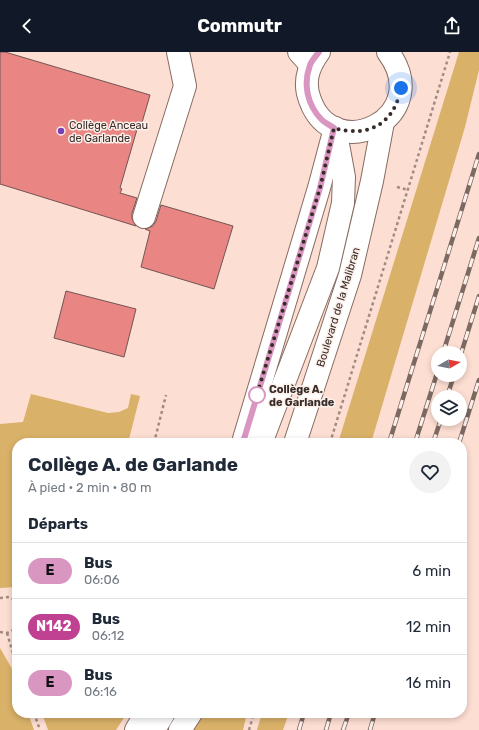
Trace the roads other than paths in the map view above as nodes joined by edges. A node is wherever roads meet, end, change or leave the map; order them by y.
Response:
1 (178, 52) edge
2 (388, 52) edge
3 (406, 52) edge
4 (309, 56) edge
5 (400, 75) junction
6 (383, 122) junction
7 (334, 128) junction
8 (144, 217) dead end
9 (244, 438) edge
10 (263, 438) edge
11 (297, 438) edge
12 (143, 718) edge
13 (161, 718) edge
14 (188, 718) edge
15 (136, 730) edge
16 (154, 730) edge
17 (180, 730) edge

1 - 8 main road
2 - 5 main road
3 - 5 main road
4 - 7 main road
5 - 6 main road
6 - 7 main road
6 - 11 main road, Boulevard de la Malibran
7 - 9 main road
7 - 10 main road, Boulevard de la Malibran
12 - 15 main road
13 - 16 main road
14 - 17 main road

